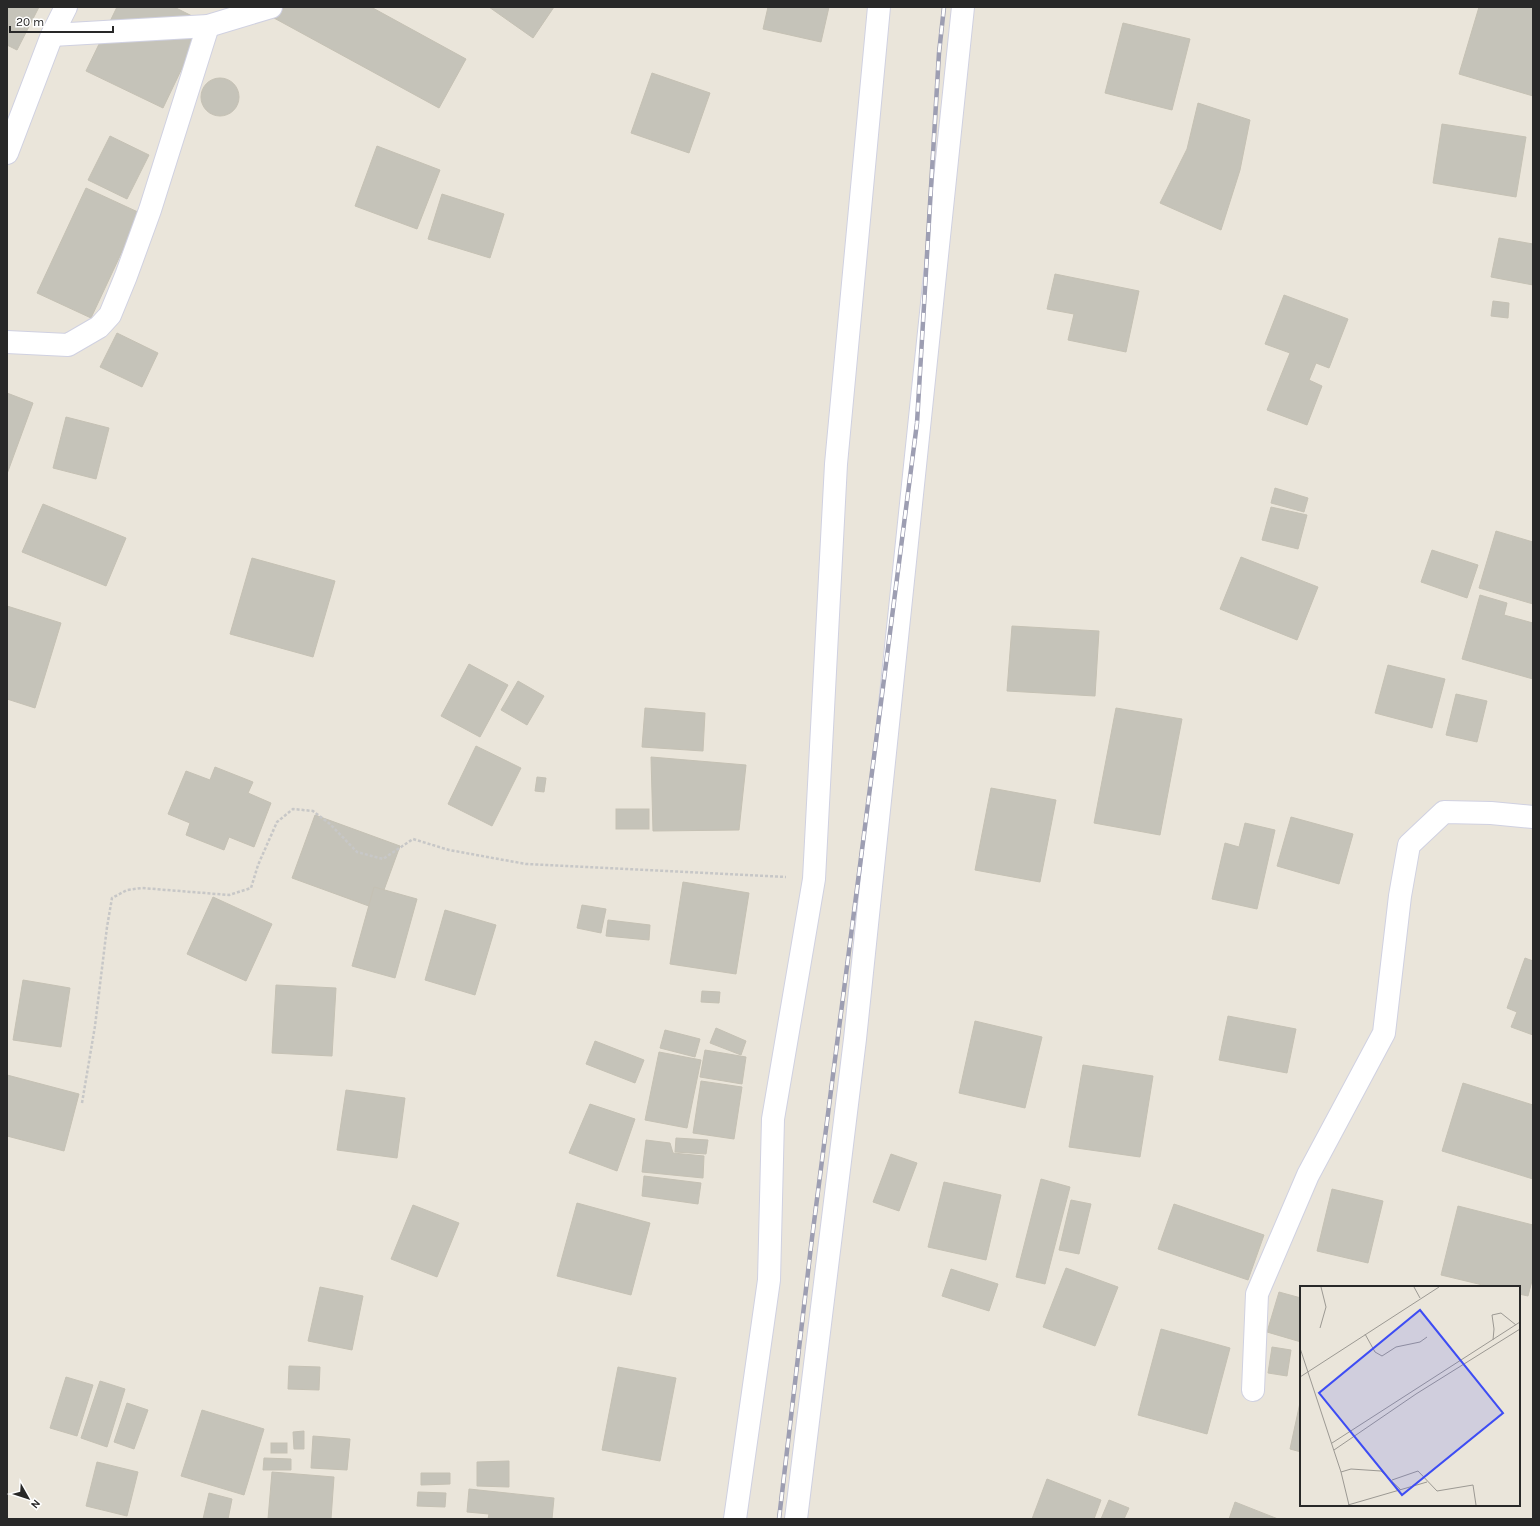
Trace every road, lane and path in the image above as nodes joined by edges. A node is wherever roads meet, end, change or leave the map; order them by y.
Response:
1 (66, 7) edge
2 (270, 7) edge
3 (879, 7) edge
4 (964, 7) edge
5 (208, 26) junction
6 (52, 35) junction
7 (7, 153) edge
8 (7, 342) edge
9 (1533, 817) edge
10 (814, 879) junction
11 (82, 1103) dead end
12 (1253, 1390) dead end
13 (735, 1519) edge
14 (796, 1519) edge

1 - 6 street
2 - 5 street
3 - 10 street
4 - 14 street
5 - 6 street
5 - 8 street
6 - 7 street
9 - 12 street
10 - 11 path
10 - 13 street

